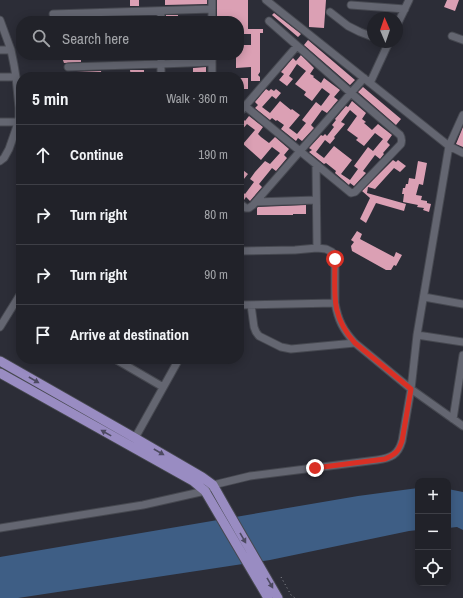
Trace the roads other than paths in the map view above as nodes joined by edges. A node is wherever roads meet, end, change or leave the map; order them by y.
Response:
1 (212, 0) edge
2 (266, 0) edge
3 (409, 0) edge
4 (351, 5) dead end
5 (405, 8) junction
6 (212, 9) junction
7 (161, 11) junction
8 (330, 12) dead end
9 (403, 12) edge
10 (53, 14) dead end
11 (161, 16) edge
12 (212, 16) edge
13 (0, 20) edge
14 (269, 21) dead end
15 (367, 35) edge
16 (452, 36) dead end
17 (463, 40) edge
18 (297, 46) junction
19 (385, 48) edge
20 (0, 50) edge
21 (11, 50) junction
22 (161, 60) edge
23 (202, 60) edge
24 (212, 60) edge
25 (161, 64) junction
26 (68, 67) dead end
27 (161, 72) edge
28 (212, 72) edge
29 (0, 77) edge
30 (16, 77) joint
31 (364, 78) junction
32 (370, 83) junction
33 (351, 93) junction
34 (246, 106) joint
35 (463, 115) edge
36 (0, 122) edge
37 (16, 122) edge
38 (16, 125) edge
39 (449, 146) junction
40 (0, 149) edge
41 (8, 149) junction
42 (300, 151) junction
43 (463, 153) edge
44 (0, 161) edge
45 (316, 165) junction
46 (316, 200) junction
47 (256, 202) junction
48 (244, 207) edge
49 (317, 248) junction
50 (244, 251) edge
51 (424, 297) junction
52 (335, 302) junction
53 (463, 304) edge
54 (251, 305) junction
55 (16, 306) edge
56 (244, 306) edge
57 (0, 327) edge
58 (417, 335) junction
59 (463, 342) edge
60 (355, 343) junction
61 (463, 355) edge
62 (0, 361) edge
63 (123, 364) edge
64 (176, 364) edge
65 (0, 373) edge
66 (163, 388) junction
67 (411, 389) junction
68 (453, 419) junction
69 (463, 426) edge
70 (135, 438) junction
71 (214, 485) junction
72 (205, 491) junction
73 (0, 528) edge
74 (268, 598) edge
75 (278, 598) edge

1 - 6 street
2 - 31 street
3 - 5 street
4 - 5 street
5 - 9 street
6 - 7 street
6 - 12 street
7 - 10 street
7 - 11 street
8 - 15 street
13 - 21 street
14 - 18 street
16 - 17 street
18 - 33 street
18 - 34 street
19 - 32 street
20 - 21 street
21 - 30 street
22 - 25 street
23 - 25 street
24 - 28 street
25 - 26 street
25 - 27 street
29 - 30 street
31 - 32 street
31 - 33 street
32 - 39 street
33 - 42 street
33 - 45 street
34 - 42 street
35 - 39 street
36 - 37 street
38 - 41 street
39 - 43 street
39 - 51 street
40 - 41 street
41 - 44 street
42 - 45 street
42 - 47 street
45 - 46 street
46 - 47 street
46 - 49 street
47 - 48 street
49 - 50 street
49 - 52 street
51 - 53 street
51 - 58 street
52 - 54 street
52 - 60 street
54 - 56 street
54 - 60 street
55 - 57 street
58 - 59 street
58 - 67 street
60 - 67 street
61 - 68 street
62 -> 70 main road
63 - 66 street
64 - 66 street
72 -> 65 main road
66 - 70 street
67 - 68 street
67 - 71 street
68 - 69 street
70 -> 71 main road
71 - 72 street
71 -> 75 main road
72 - 73 street
72 - 74 main road

